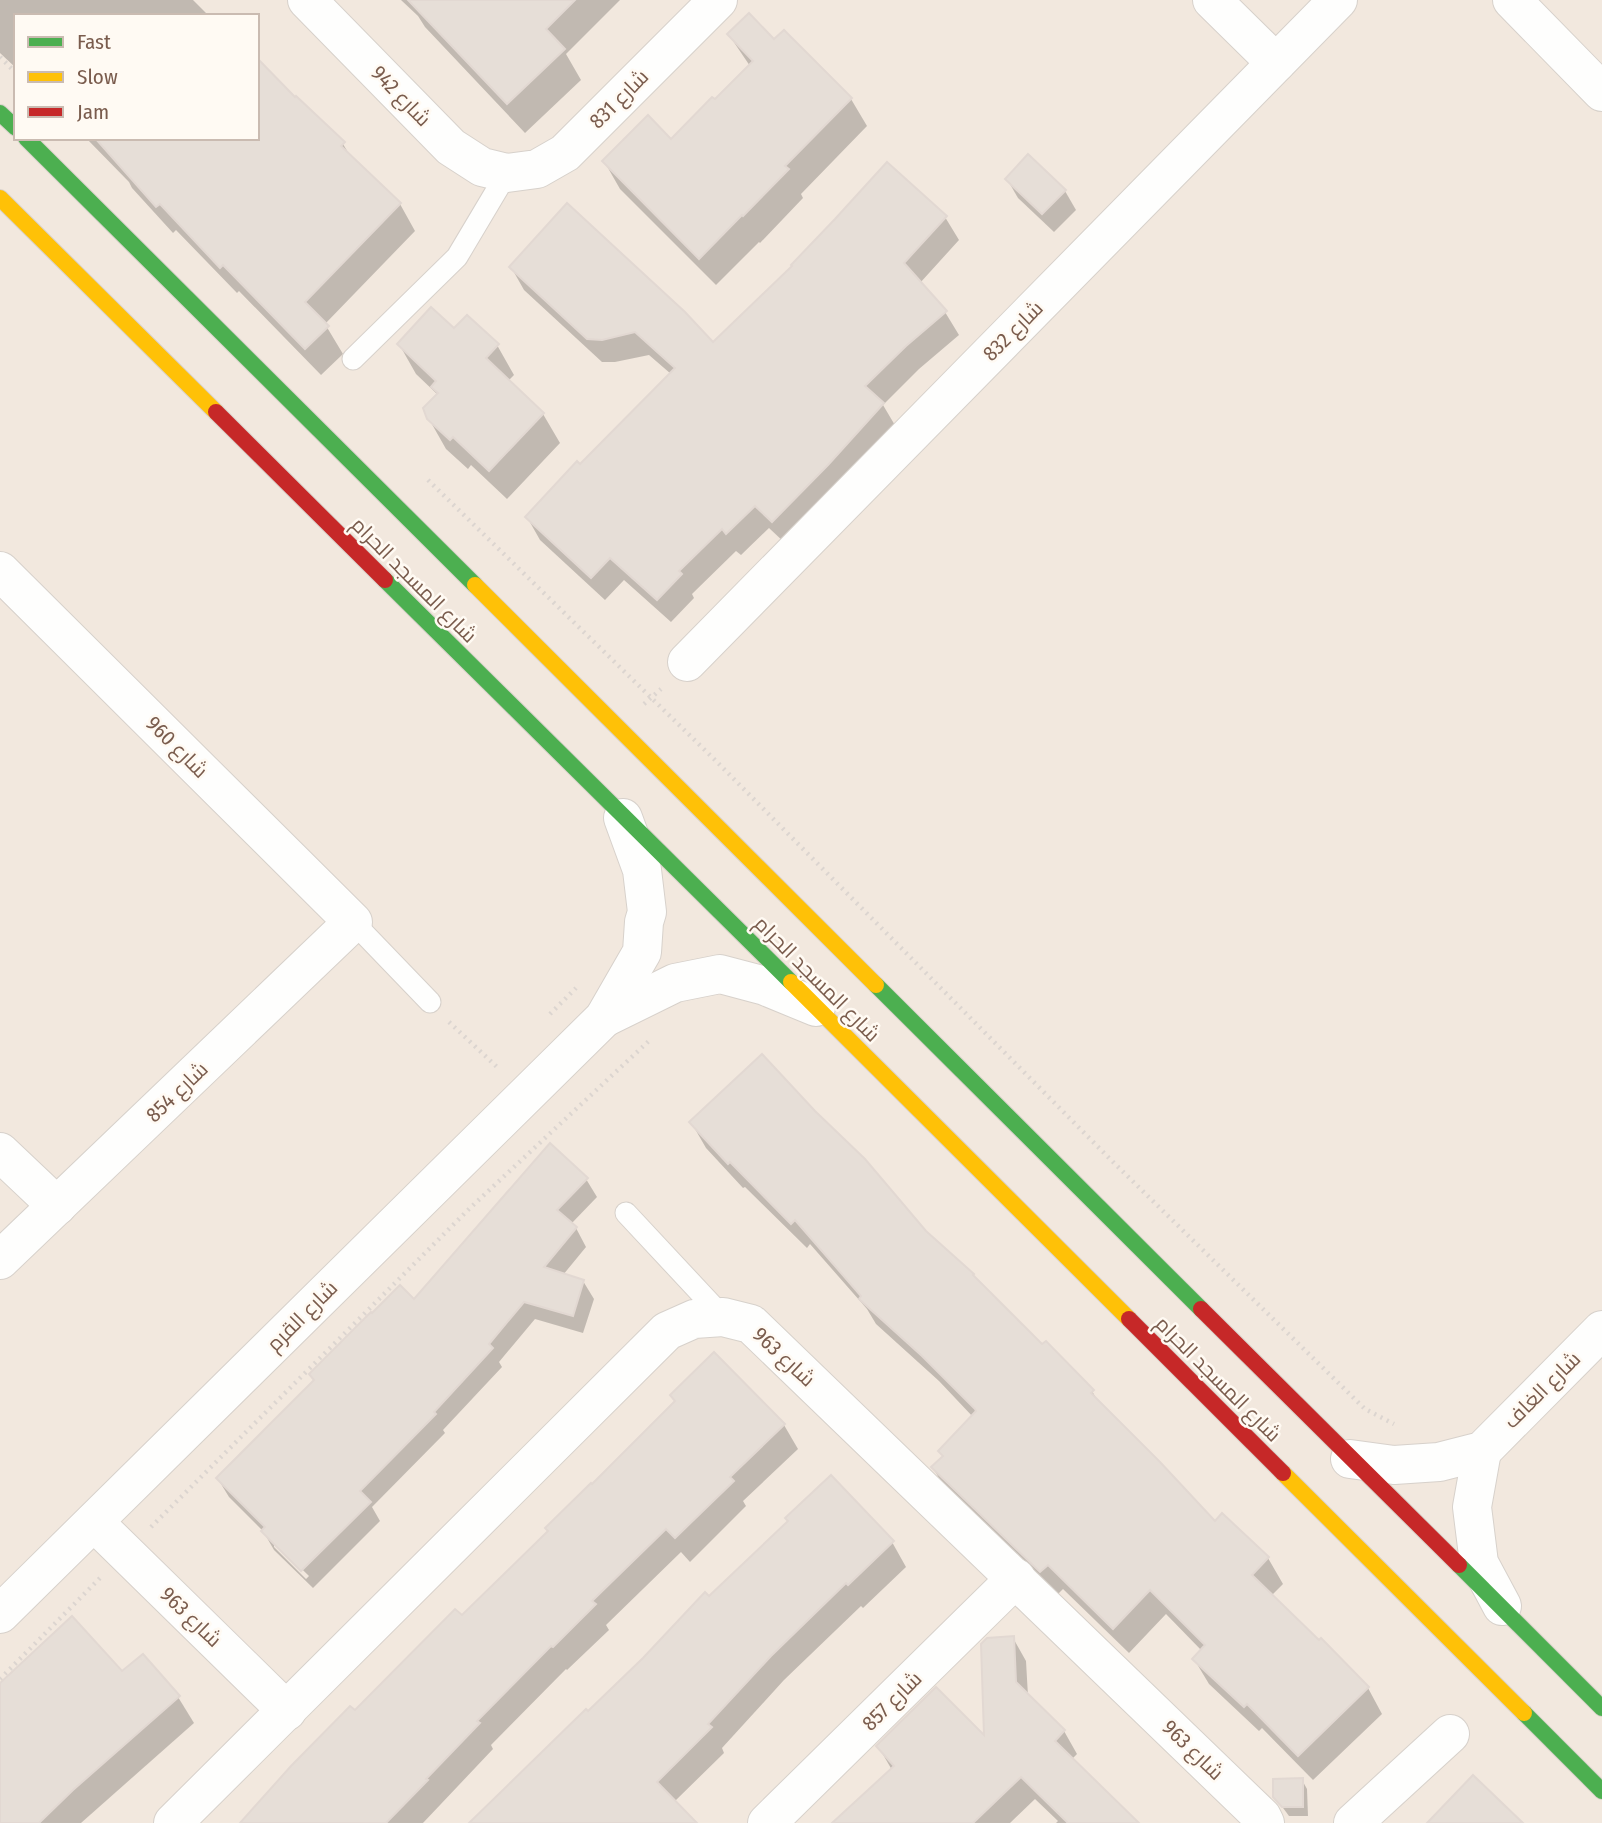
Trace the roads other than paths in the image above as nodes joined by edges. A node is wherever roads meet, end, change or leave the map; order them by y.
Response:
1 (307, 0) edge
2 (718, 0) edge
3 (1212, 0) edge
4 (1338, 0) edge
5 (1512, 0) edge
6 (1276, 63) junction
7 (1602, 92) edge
8 (0, 113) edge
9 (14, 126) edge
10 (28, 140) edge
11 (507, 173) junction
12 (0, 198) edge
13 (353, 359) dead end
14 (0, 571) edge
15 (687, 662) road end
16 (623, 818) junction
17 (354, 922) junction
18 (430, 1002) road end
19 (816, 1007) junction
20 (604, 1018) junction
21 (0, 1152) edge
22 (57, 1206) junction
23 (626, 1213) dead end
24 (0, 1260) edge
25 (723, 1317) junction
26 (1602, 1330) edge
27 (1482, 1451) junction
28 (1350, 1459) junction
29 (94, 1522) junction
30 (1016, 1578) junction
31 (1506, 1613) junction
32 (0, 1614) edge
33 (1602, 1708) edge
34 (287, 1710) junction
35 (1450, 1734) dead end
36 (1602, 1791) edge
37 (173, 1823) edge
38 (767, 1823) edge
39 (1265, 1823) edge
40 (1353, 1823) edge

1 - 11 street, شارع 942
2 - 11 street, شارع 831
3 - 6 street
4 - 6 street, شارع 832
5 - 7 street
6 - 15 street, شارع 832
8 - 9 street
10 - 28 street, شارع المسجد الحرام
11 - 13 lane
12 - 16 street, شارع المسجد الحرام
14 - 17 street, شارع 960
16 - 19 street, شارع المسجد الحرام
16 - 20 street, شارع القرم
17 - 18 lane
17 - 22 street, شارع 854
19 - 20 street, شارع القرم
19 - 36 street, شارع المسجد الحرام
20 - 29 street, شارع القرم
21 - 22 street
22 - 24 street, شارع 854
23 - 25 lane
25 - 30 street, شارع 963
25 - 34 street, شارع 963
26 - 27 street, شارع الغاف
27 - 28 street
27 - 31 street
28 - 31 street, شارع المسجد الحرام
29 - 32 street, شارع القرم
29 - 34 street, شارع 963
30 - 38 street, شارع 857
30 - 39 street, شارع 963
31 - 33 street, شارع المسجد الحرام
34 - 37 street, شارع 963
35 - 40 street

